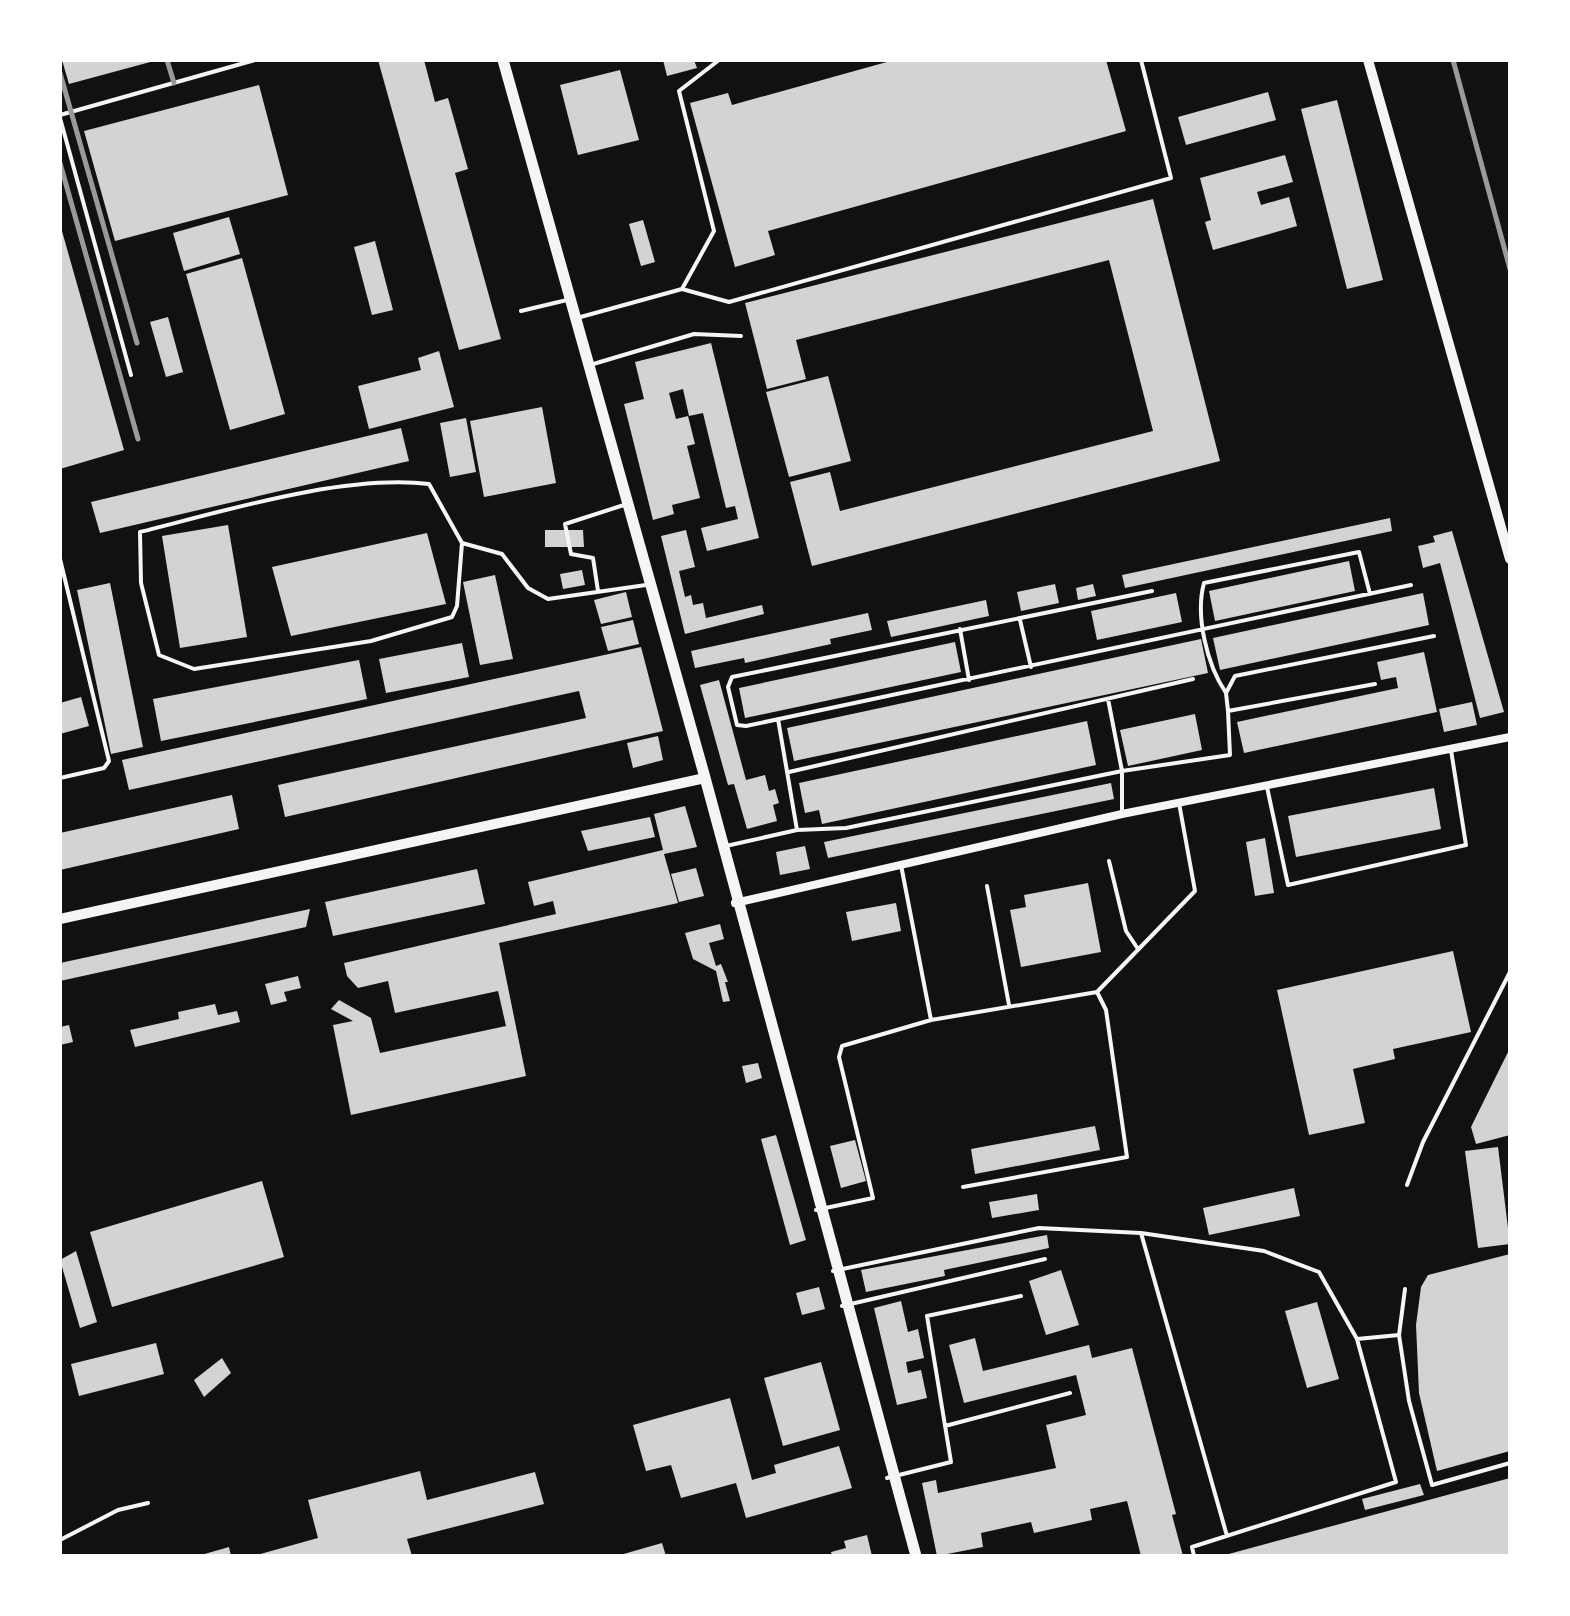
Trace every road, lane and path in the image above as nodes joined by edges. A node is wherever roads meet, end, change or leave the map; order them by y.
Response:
1 (255, 60) edge
2 (501, 60) edge
3 (719, 60) edge
4 (1141, 60) edge
5 (1368, 60) edge
6 (60, 116) edge
7 (682, 289) junction
8 (567, 300) junction
9 (521, 311) dead end
10 (573, 319) junction
11 (741, 336) dead end
12 (587, 365) junction
13 (131, 375) dead end
14 (624, 505) junction
15 (462, 543) junction
16 (60, 559) edge
17 (1510, 559) edge
18 (646, 585) junction
19 (1411, 585) dead end
20 (1152, 591) dead end
21 (598, 592) junction
22 (1370, 594) junction
23 (1020, 620) junction
24 (960, 629) junction
25 (1204, 630) junction
26 (1434, 636) dead end
27 (1031, 667) junction
28 (1193, 679) dead end
29 (969, 680) junction
30 (1375, 684) dead end
31 (1226, 693) junction
32 (1108, 699) junction
33 (1228, 711) junction
34 (778, 719) junction
35 (1510, 737) edge
36 (1450, 748) junction
37 (1122, 771) junction
38 (789, 772) junction
39 (60, 778) edge
40 (703, 778) junction
41 (1267, 785) junction
42 (1179, 803) junction
43 (1122, 814) junction
44 (797, 830) junction
45 (724, 846) junction
46 (1109, 861) dead end
47 (900, 863) junction
48 (987, 886) dead end
49 (737, 903) junction
50 (60, 919) edge
51 (1138, 949) junction
52 (1510, 972) edge
53 (1097, 992) junction
54 (1009, 1005) junction
55 (931, 1020) junction
56 (1407, 1185) dead end
57 (963, 1187) dead end
58 (818, 1210) junction
59 (1141, 1233) junction
60 (1045, 1259) dead end
61 (835, 1270) junction
62 (1405, 1289) dead end
63 (1021, 1296) dead end
64 (845, 1305) junction
65 (1399, 1335) junction
66 (1357, 1339) junction
67 (1070, 1393) dead end
68 (945, 1426) junction
69 (1510, 1463) edge
70 (890, 1477) junction
71 (148, 1503) dead end
72 (1227, 1536) junction
73 (60, 1540) edge
74 (909, 1556) edge
75 (916, 1556) edge
76 (1194, 1556) edge

1 - 6 lane
2 - 8 main road
2 - 10 main road
3 - 7 lane
4 - 7 lane
5 - 17 street
6 - 13 lane
7 - 10 lane
8 - 9 lane
8 - 10 main road
10 - 12 main road
10 - 14 main road
11 - 12 lane
12 - 40 main road
14 - 18 main road
14 - 21 lane
15 - 15 lane
15 - 21 lane
16 - 39 lane
18 - 21 lane
18 - 40 main road
19 - 22 lane
20 - 23 lane
22 - 25 lane
22 - 25 lane
23 - 24 lane
23 - 27 lane
24 - 29 lane
24 - 34 lane
25 - 27 lane
25 - 31 lane
26 - 31 lane
27 - 29 lane
28 - 32 lane
29 - 34 lane
30 - 33 lane
31 - 33 lane
32 - 37 lane
32 - 38 lane
33 - 37 lane
34 - 38 lane
35 - 36 street
36 - 41 street
36 - 41 lane
37 - 43 lane
37 - 44 lane
38 - 44 lane
40 - 45 main road
40 - 49 main road
40 - 50 street
41 - 42 street
42 - 43 street
42 - 51 lane
43 - 47 street
44 - 45 lane
45 - 49 main road
46 - 51 lane
47 - 49 street
47 - 55 lane
48 - 54 lane
49 - 58 main road
51 - 53 lane
52 - 56 lane
53 - 54 lane
53 - 57 lane
54 - 55 lane
55 - 58 lane
58 - 61 main road
59 - 61 lane
59 - 66 lane
59 - 72 lane
60 - 64 lane
61 - 64 main road
62 - 65 lane
63 - 68 lane
64 - 70 main road
65 - 66 lane
65 - 69 lane
66 - 72 lane
67 - 68 lane
68 - 70 lane
70 - 74 main road
70 - 75 main road
71 - 73 lane
72 - 76 lane

